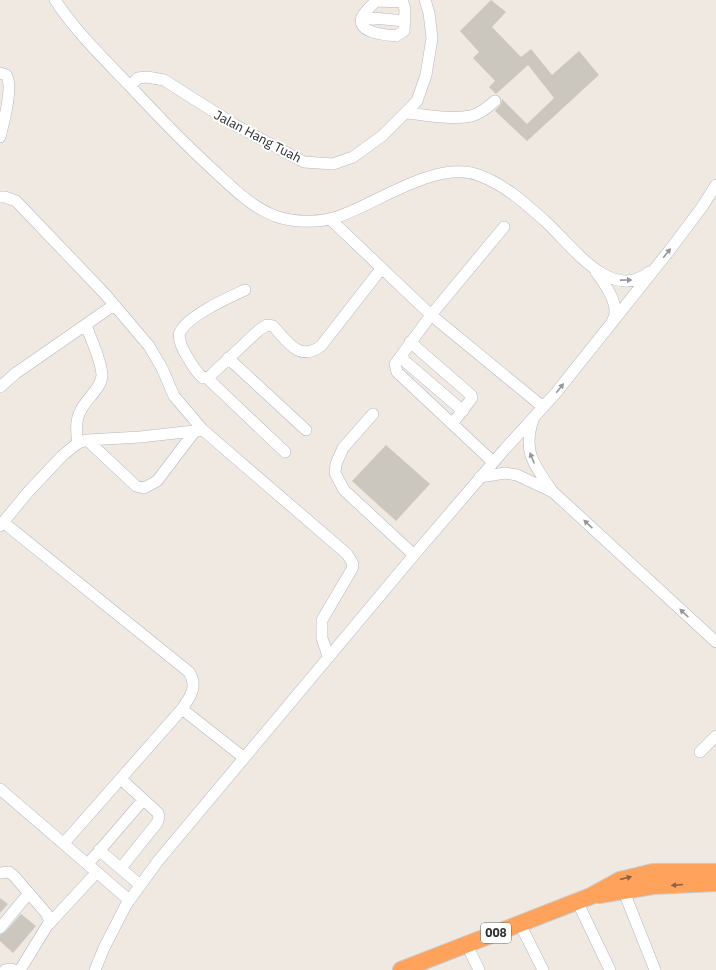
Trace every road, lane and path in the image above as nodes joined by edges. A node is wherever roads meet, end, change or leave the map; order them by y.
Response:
1 (55, 0) edge
2 (376, 0) edge
3 (425, 0) edge
4 (403, 1) edge
5 (362, 17) junction
6 (405, 21) junction
7 (0, 73) edge
8 (130, 86) junction
9 (495, 102) dead end
10 (3, 107) edge
11 (407, 113) junction
12 (0, 137) edge
13 (716, 185) edge
14 (0, 197) edge
15 (330, 218) junction
16 (504, 226) dead end
17 (657, 266) junction
18 (594, 268) junction
19 (381, 269) junction
20 (245, 290) dead end
21 (114, 305) junction
22 (431, 315) junction
23 (86, 325) junction
24 (608, 329) junction
25 (410, 342) junction
26 (400, 357) junction
27 (228, 358) junction
28 (207, 378) junction
29 (0, 387) edge
30 (543, 407) junction
31 (463, 411) junction
32 (373, 414) dead end
33 (534, 416) junction
34 (452, 424) junction
35 (306, 430) dead end
36 (199, 431) junction
37 (83, 442) junction
38 (285, 452) dead end
39 (493, 462) junction
40 (480, 477) junction
41 (552, 491) junction
42 (2, 520) edge
43 (414, 555) junction
44 (715, 639) edge
45 (328, 656) junction
46 (182, 709) junction
47 (716, 736) edge
48 (700, 752) dead end
49 (244, 757) junction
50 (121, 779) junction
51 (0, 789) edge
52 (143, 800) junction
53 (64, 843) junction
54 (99, 850) junction
55 (88, 864) junction
56 (121, 868) junction
57 (97, 872) junction
58 (716, 872) edge
59 (0, 873) edge
60 (716, 883) edge
61 (140, 885) junction
62 (624, 892) junction
63 (28, 893) junction
64 (584, 898) junction
65 (129, 900) junction
66 (49, 924) junction
67 (520, 924) junction
68 (0, 928) edge
69 (467, 945) junction
70 (5, 970) edge
71 (14, 970) edge
72 (20, 970) edge
73 (95, 970) edge
74 (401, 970) edge
75 (479, 970) edge
76 (543, 970) edge
77 (610, 970) edge
78 (655, 970) edge

1 - 8 street
2 - 4 street
2 - 5 street
3 - 11 street, Jalan Hang Tuah
4 - 6 street
5 - 6 street
5 - 6 street
7 - 10 street
8 - 11 street, Jalan Hang Tuah
8 - 15 street
9 - 11 street
10 - 12 street
17 -> 13 street
14 - 21 street
15 - 18 street
15 - 19 street
16 - 22 street
18 -> 17 street
17 - 24 street
18 - 24 street
19 - 22 street
19 - 27 street
20 - 28 street
21 - 23 street
21 - 36 street
22 - 25 street
22 - 30 street
23 - 29 street
23 - 37 street
30 -> 24 street
25 - 26 street
25 - 31 street
26 - 31 street
26 - 34 street
27 - 28 street
27 - 35 street
28 - 38 street
30 - 33 street
31 - 34 street
32 - 43 street
33 - 39 street
41 -> 33 street
34 - 39 street
36 - 37 street
36 - 37 street
36 - 45 street
37 - 42 street
39 - 40 street
40 - 41 street
40 - 43 street
44 -> 41 street
42 - 46 street
43 - 45 street
45 - 49 street
46 - 49 street
46 - 50 street
47 - 48 street
49 - 61 street
50 - 52 street
50 - 53 street
51 - 53 street
52 - 54 street
52 - 56 street
53 - 55 street
54 - 55 street
54 - 56 street
55 - 57 street
56 - 61 street
57 - 65 street
57 - 66 street
64 -> 58 highway, 008
59 - 63 street
60 -> 62 highway, 008
61 - 65 street
62 - 64 highway, 008
62 - 78 street
63 - 66 street
63 - 68 street
64 - 67 highway, 008
64 - 77 street
65 - 73 street
66 - 72 street
67 - 69 highway, 008
67 - 76 street
69 - 74 highway, 008
69 - 75 street
70 - 71 street

